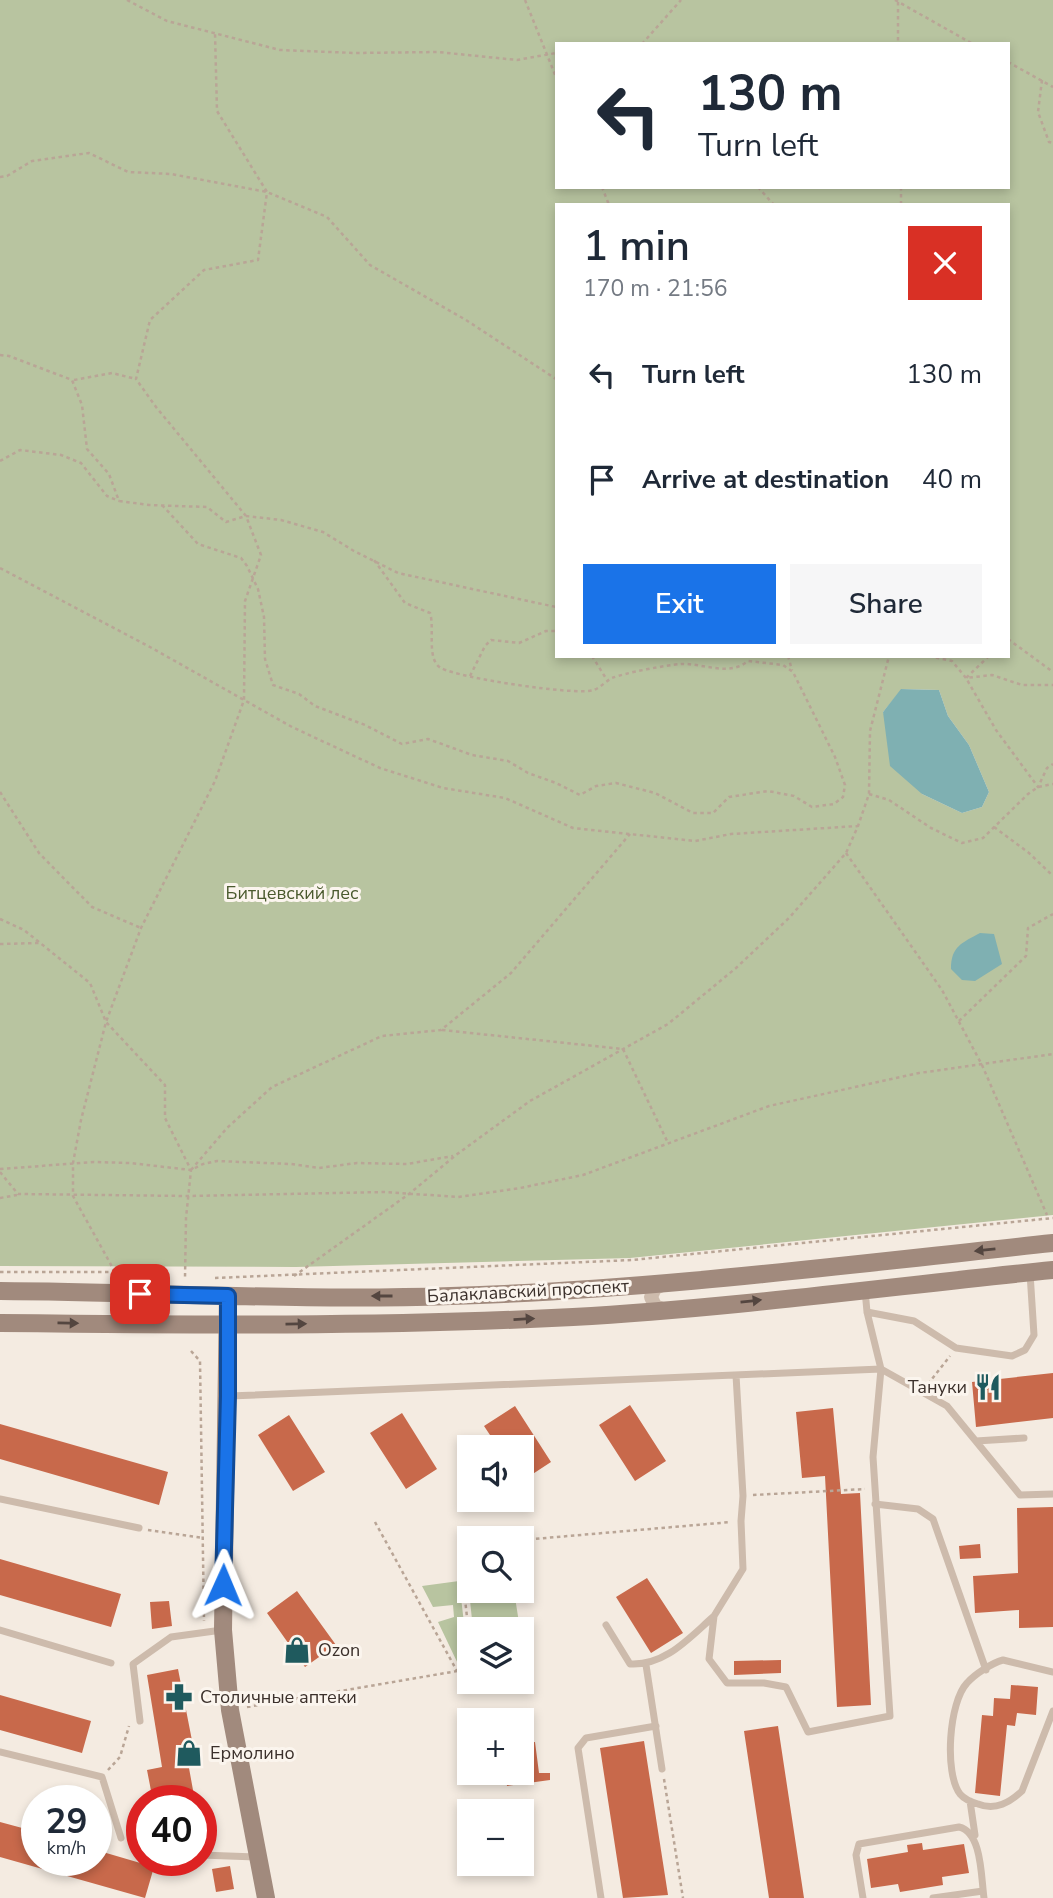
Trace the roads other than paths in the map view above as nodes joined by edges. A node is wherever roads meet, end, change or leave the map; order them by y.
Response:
1 (1053, 1243) edge
2 (1053, 1270) edge
3 (1030, 1273) junction
4 (663, 1284) junction
5 (864, 1289) junction
6 (0, 1291) edge
7 (228, 1296) junction
8 (665, 1310) junction
9 (867, 1312) junction
10 (0, 1322) edge
11 (228, 1325) junction
12 (881, 1369) junction
13 (736, 1375) junction
14 (228, 1396) junction
15 (1024, 1437) dead end
16 (976, 1441) junction
17 (1053, 1494) edge
18 (0, 1499) edge
19 (875, 1504) junction
20 (139, 1528) road end
21 (713, 1616) junction
22 (606, 1625) dead end
23 (0, 1630) edge
24 (223, 1630) junction
25 (111, 1663) dead end
26 (646, 1665) junction
27 (986, 1670) junction
28 (1053, 1672) edge
29 (1053, 1710) edge
30 (140, 1721) dead end
31 (656, 1726) junction
32 (0, 1752) edge
33 (662, 1769) road end
34 (970, 1801) junction
35 (121, 1838) dead end
36 (975, 1840) junction
37 (217, 1856) edge
38 (258, 1857) junction
39 (984, 1894) edge
40 (266, 1898) edge
41 (601, 1898) edge
42 (863, 1898) edge
43 (933, 1898) edge

1 -> 4 main road, Балаклавский проспект
2 - 3 main road, Балаклавский проспект
3 - 5 main road, Балаклавский проспект
3 - 9 lane
4 -> 7 main road, Балаклавский проспект
4 - 8 street
8 -> 5 main road, Балаклавский проспект
5 - 9 lane
6 - 7 main road, Балаклавский проспект
7 - 11 main road
11 -> 8 main road, Балаклавский проспект
9 - 12 lane
10 -> 11 main road, Балаклавский проспект
11 - 14 main road
12 - 13 lane
12 - 16 lane
12 - 19 lane
13 - 14 lane
13 - 21 lane
14 - 24 main road
15 - 16 lane
16 - 17 lane
18 - 20 lane
19 - 21 lane
19 - 27 lane
21 - 26 lane
22 - 26 lane
23 - 25 lane
24 - 30 lane
24 - 38 main road
26 - 31 lane
27 - 28 lane
27 - 34 lane
29 - 34 lane
31 - 33 lane
31 - 41 lane
32 - 35 lane
34 - 36 lane
36 - 39 lane
36 - 42 lane
37 - 38 lane
38 - 40 main road
39 - 43 lane

